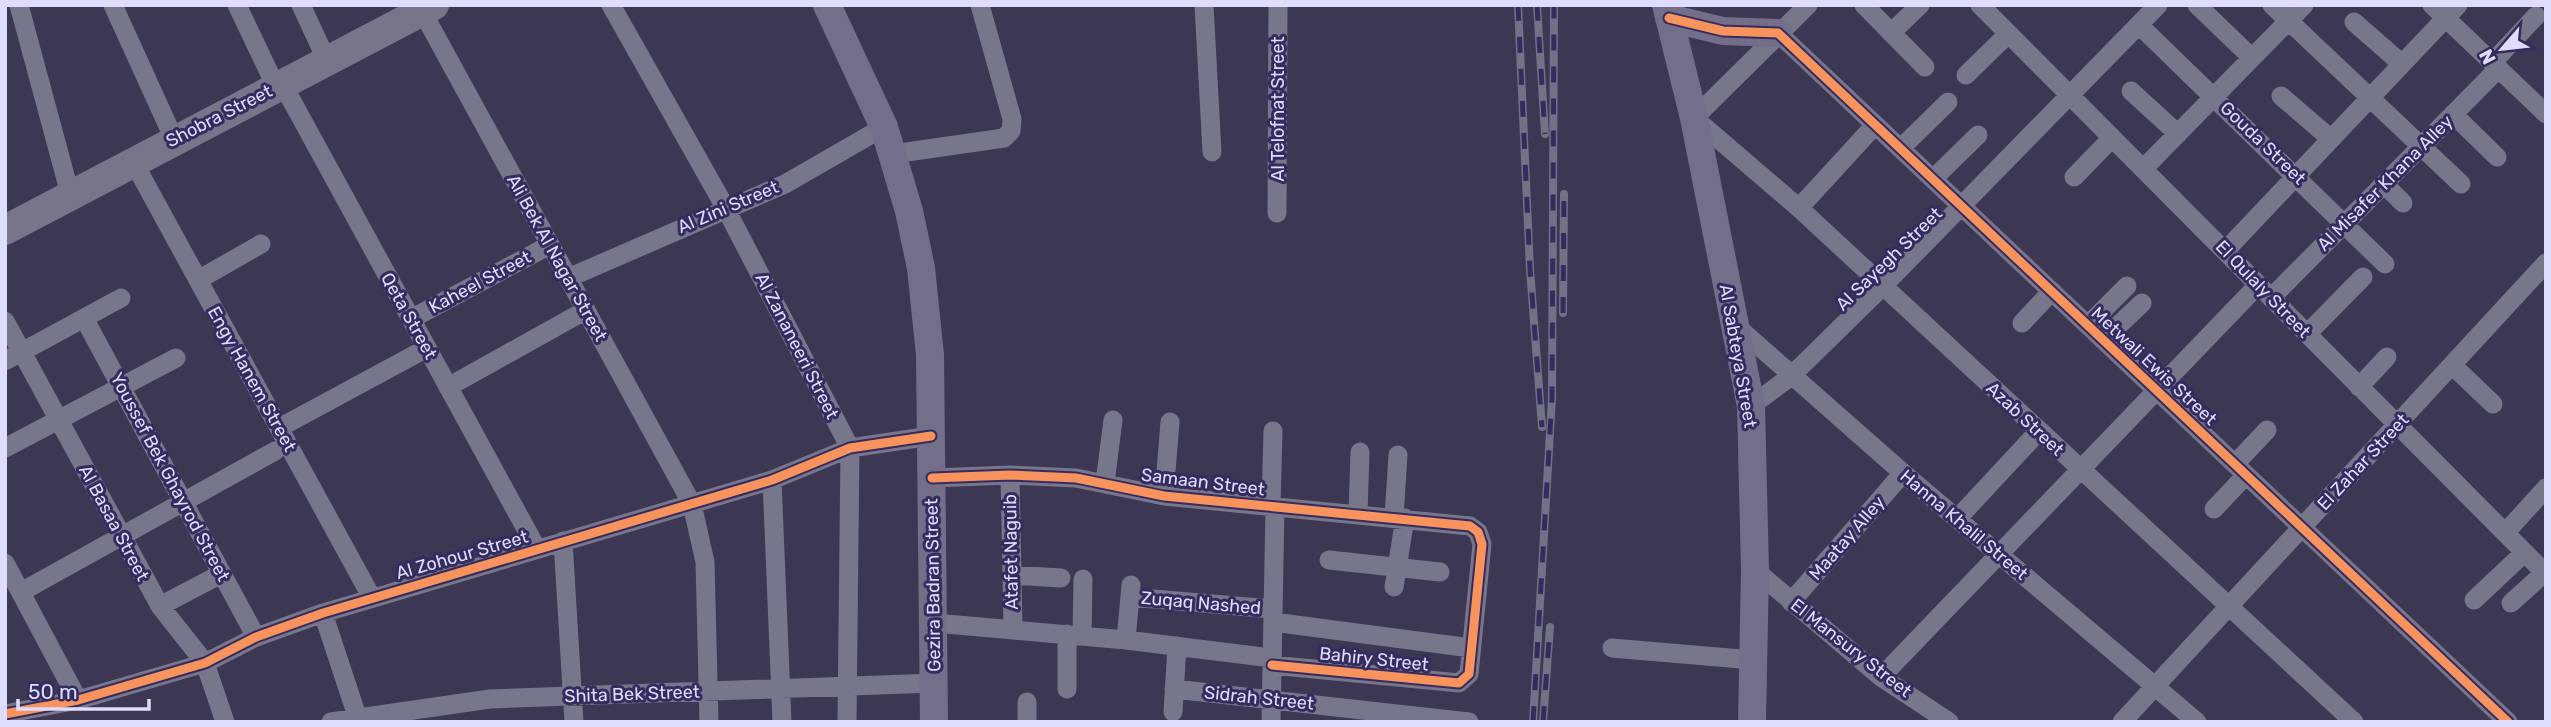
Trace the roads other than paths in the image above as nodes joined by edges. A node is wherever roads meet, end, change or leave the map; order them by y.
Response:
1 (19, 5) edge
2 (113, 5) edge
3 (237, 5) edge
4 (301, 5) edge
5 (611, 5) edge
6 (827, 5) edge
7 (980, 5) edge
8 (1204, 5) edge
9 (1279, 5) edge
10 (1808, 5) edge
11 (1864, 5) edge
12 (1920, 5) edge
13 (1980, 5) edge
14 (2158, 5) edge
15 (2197, 5) edge
16 (2272, 5) edge
17 (2304, 5) edge
18 (428, 8) edge
19 (2445, 9) edge
20 (1668, 12) edge
21 (2536, 16) dead end
22 (2289, 21) junction
23 (2354, 22) dead end
24 (2140, 24) junction
25 (1778, 33) junction
26 (1891, 33) junction
27 (2008, 34) junction
28 (2252, 58) junction
29 (327, 61) junction
30 (2402, 64) junction
31 (2495, 66) junction
32 (1925, 67) dead end
33 (1966, 75) dead end
34 (279, 85) junction
35 (2131, 91) dead end
36 (2215, 96) junction
37 (2281, 96) dead end
38 (2072, 97) junction
39 (2370, 97) junction
40 (1948, 102) dead end
41 (2544, 108) edge
42 (2453, 114) junction
43 (1694, 118) junction
44 (1875, 125) junction
45 (884, 127) junction
46 (2178, 134) junction
47 (1978, 135) dead end
48 (2112, 138) junction
49 (174, 139) junction
50 (2331, 139) junction
51 (2421, 146) junction
52 (1901, 148) junction
53 (1212, 152) dead end
54 (893, 155) junction
55 (2497, 157) dead end
56 (133, 160) junction
57 (2143, 169) junction
58 (2297, 175) junction
59 (2074, 177) dead end
60 (1933, 179) junction
61 (2384, 184) junction
62 (2461, 184) dead end
63 (70, 194) junction
64 (2403, 203) dead end
65 (725, 207) junction
66 (1964, 207) junction
67 (1799, 208) junction
68 (1277, 213) dead end
69 (2345, 224) junction
70 (5, 230) edge
71 (261, 244) dead end
72 (550, 244) junction
73 (2226, 250) junction
74 (2546, 263) edge
75 (2385, 264) dead end
76 (2363, 277) dead end
77 (568, 278) junction
78 (198, 280) junction
79 (1884, 286) junction
80 (2127, 286) dead end
81 (2052, 291) junction
82 (2265, 292) junction
83 (121, 298) dead end
84 (2142, 303) dead end
85 (586, 310) junction
86 (84, 318) junction
87 (411, 319) junction
88 (5, 321) edge
89 (2022, 323) dead end
90 (1734, 325) junction
91 (2088, 325) junction
92 (2306, 334) junction
93 (2103, 340) junction
94 (426, 348) junction
95 (14, 357) edge
96 (2387, 357) dead end
97 (176, 358) dead end
98 (2452, 365) junction
99 (1790, 377) junction
100 (121, 387) junction
101 (448, 387) junction
102 (2359, 387) junction
103 (2157, 390) junction
104 (2493, 404) dead end
105 (1751, 406) junction
106 (59, 420) junction
107 (1113, 420) dead end
108 (1170, 422) dead end
109 (2398, 423) junction
110 (279, 428) junction
111 (2267, 430) dead end
112 (1273, 431) dead end
113 (2038, 432) junction
114 (931, 436) junction
115 (850, 448) junction
116 (5, 449) edge
117 (275, 451) dead end
118 (1360, 452) dead end
119 (1398, 455) dead end
120 (2241, 469) junction
121 (2080, 471) junction
122 (1903, 473) junction
123 (1010, 475) junction
124 (932, 478) junction
125 (772, 480) junction
126 (1105, 483) junction
127 (2546, 488) edge
128 (1164, 496) junction
129 (183, 502) junction
130 (691, 504) junction
131 (1273, 506) junction
132 (2214, 509) dead end
133 (1358, 513) junction
134 (1399, 518) junction
135 (1957, 519) junction
136 (2303, 526) junction
137 (2505, 533) junction
138 (122, 536) junction
139 (563, 541) junction
140 (537, 549) junction
141 (2524, 553) junction
142 (1999, 555) junction
143 (1329, 560) dead end
144 (5, 563) edge
145 (1397, 567) junction
146 (1755, 570) junction
147 (1440, 572) dead end
148 (221, 574) junction
149 (2545, 574) edge
150 (1012, 575) junction
151 (1061, 578) dead end
152 (1083, 579) dead end
153 (1394, 587) dead end
154 (21, 592) junction
155 (372, 598) junction
156 (2474, 600) dead end
157 (1791, 602) junction
158 (2511, 603) dead end
159 (159, 606) junction
160 (2229, 607) junction
161 (323, 613) junction
162 (1273, 616) junction
163 (935, 623) junction
164 (1013, 629) junction
165 (1075, 635) junction
166 (256, 636) junction
167 (1126, 639) junction
168 (1177, 646) junction
169 (1471, 648) junction
170 (1612, 648) dead end
171 (1753, 660) junction
172 (1272, 662) junction
173 (205, 663) junction
174 (1881, 677) junction
175 (934, 683) junction
176 (846, 686) junction
177 (2156, 686) junction
178 (780, 689) junction
179 (1067, 689) dead end
180 (1174, 689) junction
181 (708, 691) junction
182 (573, 697) junction
183 (78, 699) junction
184 (1271, 700) junction
185 (1173, 712) dead end
186 (5, 715) edge
187 (358, 719) edge
188 (225, 722) edge
189 (331, 722) edge
190 (574, 722) edge
191 (709, 722) edge
192 (782, 722) edge
193 (847, 722) edge
194 (934, 722) edge
195 (1271, 722) edge
196 (1469, 722) edge
197 (1752, 722) edge
198 (1949, 722) edge
199 (2123, 722) edge
200 (2197, 722) edge
201 (2354, 722) edge
202 (2508, 722) edge

1 - 63 street
2 - 49 street
3 - 34 street, Qeta Street
4 - 29 street
5 - 65 street, Al Zananeeri Street
6 - 45 street, Gezira Badran Street
7 - 54 street
8 - 53 street
9 - 68 street, Al Telofnat Street
10 - 25 street
11 - 26 street
12 - 26 street
13 - 27 street, El Qulaly Street
14 - 24 street, Al Sayegh Street
15 - 28 street
16 - 22 street
17 - 22 street
18 - 29 main road, Shobra Street
18 - 72 street, Ali Bek Al Nagar Street
19 - 30 street
19 - 31 street
20 - 25 street
20 - 43 street, Al Sabteya Street
21 - 31 street, Al Misafer Khana Alley
22 - 28 street
22 - 39 street
23 - 30 street
24 - 36 street, Gouda Street
24 - 38 street, Al Sayegh Street
25 - 43 street
25 - 44 street, Metwali Ewis Street
26 - 32 street
27 - 33 street
27 - 38 street, El Qulaly Street
28 - 36 street
29 - 34 main road, Shobra Street
30 - 39 street
31 - 41 street
31 - 42 street, Al Misafer Khana Alley
34 - 49 main road, Shobra Street
34 - 87 street, Qeta Street
35 - 46 street
36 - 46 street
36 - 58 street, Gouda Street
37 - 50 street
38 - 48 street, El Qulaly Street
38 - 66 street, Al Sayegh Street
39 - 50 street
39 - 51 street
40 - 52 street
42 - 51 street, Al Misafer Khana Alley
42 - 55 street
43 - 67 street, Azab Street
43 - 90 street, Al Sabteya Street
44 - 52 street, Metwali Ewis Street
44 - 67 street
45 - 54 street, Gezira Badran Street
45 - 65 street, Al Zini Street
46 - 57 street
47 - 60 street
48 - 57 street, El Qulaly Street
48 - 59 street
49 - 56 main road, Shobra Street
50 - 58 street
51 - 61 street, Al Misafer Khana Alley
51 - 62 street
52 - 60 street, Metwali Ewis Street
54 - 114 street, Gezira Badran Street
56 - 63 main road, Shobra Street
56 - 78 street, Engy Hanem Street
57 - 73 street, El Qulaly Street
58 - 69 street, Gouda Street
58 - 73 street
60 - 66 street, Metwali Ewis Street
61 - 64 street
61 - 69 street, Al Misafer Khana Alley
63 - 70 main road, Shobra Street
65 - 77 street, Al Zini Street
65 - 115 street, Al Zananeeri Street
66 - 79 street, Al Sayegh Street
66 - 81 street, Metwali Ewis Street
67 - 79 street, Azab Street
69 - 75 street, Gouda Street
69 - 82 street, Al Misafer Khana Alley
71 - 78 street
72 - 77 street, Ali Bek Al Nagar Street
72 - 87 street, Kaheel Street
73 - 82 street, El Qulaly Street
74 - 98 street, El Zahar Street
76 - 92 street
77 - 85 street, Ali Bek Al Nagar Street
78 - 110 street, Engy Hanem Street
79 - 99 street, Al Sayegh Street
79 - 113 street, Azab Street
80 - 91 street
81 - 89 street
81 - 91 street, Metwali Ewis Street
82 - 92 street, El Qulaly Street
82 - 103 street, Al Misafer Khana Alley
83 - 86 street
84 - 93 street
85 - 101 street
85 - 130 street, Ali Bek Al Nagar Street
86 - 95 street
86 - 100 street, Youssef Bek Ghayrod Street
87 - 94 street, Qeta Street
88 - 95 street, Al Basaa Street
90 - 99 street, Hanna Khalil Street
90 - 105 street, Al Sabteya Street
91 - 93 street, Metwali Ewis Street
92 - 102 street, El Qulaly Street
93 - 103 street, Metwali Ewis Street
94 - 101 street, Qeta Street
94 - 110 street
95 - 106 street, Al Basaa Street
96 - 102 street
97 - 100 street
98 - 104 street
98 - 109 street, El Zahar Street
99 - 105 street, Al Sayegh Street
99 - 122 street, Hanna Khalil Street
100 - 106 street
100 - 129 street, Youssef Bek Ghayrod Street
101 - 140 street, Qeta Street
102 - 109 street, El Qulaly Street
103 - 120 street, Metwali Ewis Street
103 - 121 street, Al Misafer Khana Alley
105 - 146 street, Al Sabteya Street
106 - 116 street
106 - 138 street, Al Basaa Street
107 - 126 street
108 - 128 street
109 - 136 street, El Zahar Street
109 - 137 street, El Qulaly Street
110 - 155 street, Engy Hanem Street
111 - 120 street
112 - 131 street
113 - 121 street, Azab Street
113 - 135 street
114 - 115 street, Al Zohour Street
114 - 124 street, Gezira Badran Street
115 - 125 street, Al Zohour Street
115 - 176 street, Al Zananeeri Street
117 - 129 street
118 - 133 street
119 - 134 street
120 - 132 street
120 - 136 street, Metwali Ewis Street
121 - 142 street, Al Misafer Khana Alley
121 - 160 street, Azab Street
122 - 135 street, Hanna Khalil Street
122 - 157 street, Maatay Alley
123 - 124 street, Samaan Street
123 - 126 street, Samaan Street
123 - 150 street, Atafet Naguib
124 - 163 street, Gezira Badran Street
125 - 130 street, Al Zohour Street
125 - 178 street
126 - 128 street, Samaan Street
127 - 137 street
128 - 131 street, Samaan Street
129 - 138 street
129 - 148 street, Youssef Bek Ghayrod Street
130 - 139 street, Al Zohour Street
130 - 181 street, Ali Bek Al Nagar Street
131 - 133 street, Samaan Street
131 - 162 street
133 - 134 street, Samaan Street
134 - 145 street
134 - 169 street, Samaan Street
135 - 142 street, Hanna Khalil Street
136 - 160 street, El Zahar Street
136 - 202 street, Metwali Ewis Street
137 - 141 street, El Qulaly Street
138 - 154 street
138 - 159 street, Al Basaa Street
139 - 140 street, Al Zohour Street
139 - 182 street
140 - 155 street, Al Zohour Street
141 - 149 street, El Qulaly Street
141 - 156 street
142 - 174 street, Al Misafer Khana Alley
142 - 177 street, Hanna Khalil Street
143 - 145 street
144 - 154 street
145 - 147 street
145 - 153 street
146 - 157 street, El Mansury Street
146 - 171 street, Al Sabteya Street
148 - 159 street
148 - 166 street, Youssef Bek Ghayrod Street
149 - 158 street
150 - 151 street
150 - 164 street, Atafet Naguib
152 - 165 street
154 - 183 street
155 - 161 street, Al Zohour Street
157 - 174 street, El Mansury Street
159 - 173 street, Al Basaa Street
160 - 177 street, El Zahar Street
160 - 201 street, Azab Street
161 - 166 street, Al Zohour Street
161 - 187 street
162 - 167 street, Zuqaq Nashed
162 - 169 street, Zuqaq Nashed
162 - 172 street
163 - 164 street, Bahiry Street
163 - 175 street, Gezira Badran Street
164 - 165 street, Bahiry Street
165 - 167 street, Bahiry Street
165 - 179 street
166 - 173 street, Al Zohour Street
167 - 168 street, Bahiry Street
168 - 172 street, Bahiry Street
168 - 180 street
169 - 172 street, Bahiry Street
170 - 171 street
171 - 197 street, Al Sabteya Street
172 - 184 street
173 - 183 street, Al Zohour Street
173 - 188 street, Al Basaa Street
174 - 198 street, El Mansury Street
175 - 176 street, Shita Bek Street
175 - 194 street, Gezira Badran Street
176 - 178 street, Shita Bek Street
176 - 193 street, Al Zananeeri Street
177 - 199 street, El Zahar Street
177 - 200 street, Hanna Khalil Street
178 - 181 street, Shita Bek Street
178 - 192 street
180 - 184 street, Sidrah Street
180 - 185 street
181 - 182 street, Shita Bek Street
181 - 191 street, Ali Bek Al Nagar Street
182 - 187 street, Shita Bek Street
182 - 190 street
183 - 186 street, Al Zohour Street
184 - 195 street
184 - 196 street, Sidrah Street
187 - 189 street, Shita Bek Street

